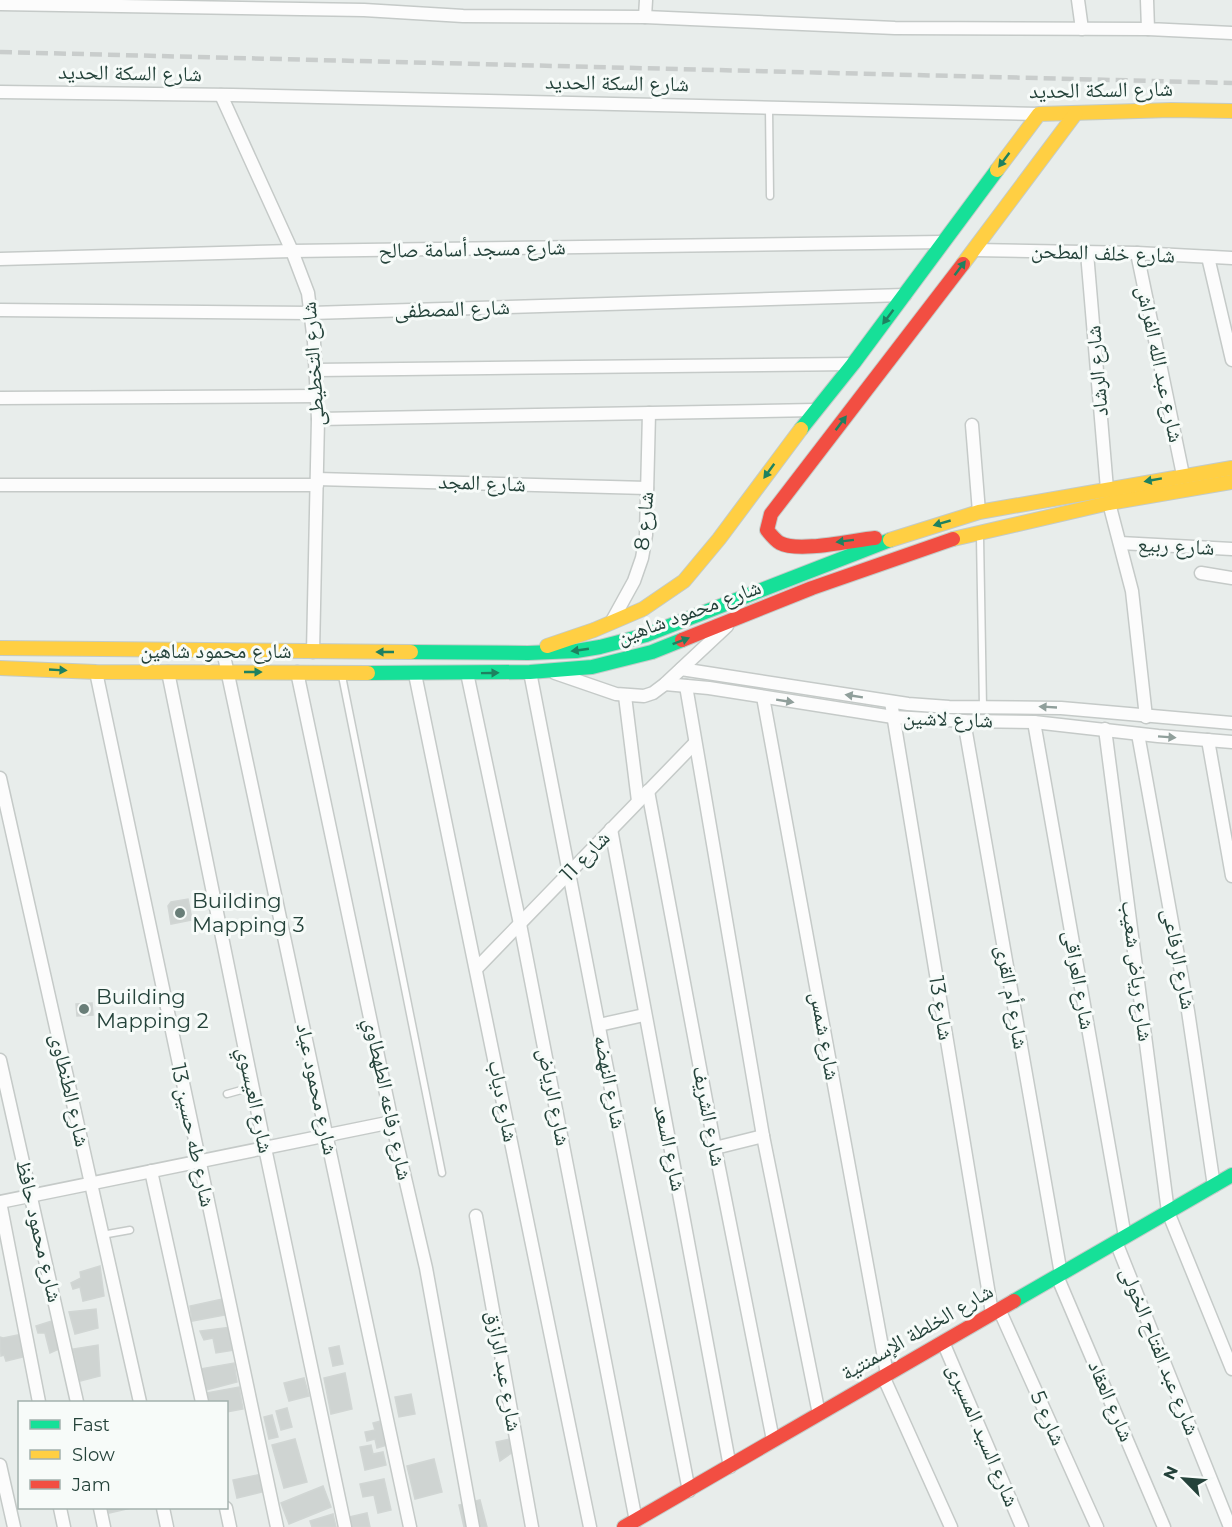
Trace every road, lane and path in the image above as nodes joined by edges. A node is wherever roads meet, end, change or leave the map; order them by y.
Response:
1 (646, 0) edge
2 (1078, 0) edge
3 (1147, 0) edge
4 (0, 4) edge
5 (218, 4) edge
6 (645, 17) junction
7 (1082, 29) junction
8 (1148, 29) junction
9 (1232, 33) edge
10 (0, 92) edge
11 (221, 95) junction
12 (769, 108) junction
13 (1232, 111) edge
14 (1076, 113) junction
15 (1039, 114) junction
16 (770, 196) dead end
17 (943, 242) junction
18 (974, 250) junction
19 (292, 251) junction
20 (1087, 252) junction
21 (1137, 253) junction
22 (1208, 257) junction
23 (1232, 258) edge
24 (0, 259) edge
25 (905, 295) junction
26 (0, 310) edge
27 (311, 313) junction
28 (1232, 360) edge
29 (853, 364) junction
30 (316, 370) junction
31 (317, 396) junction
32 (0, 398) edge
33 (815, 410) junction
34 (649, 413) junction
35 (318, 418) junction
36 (972, 425) dead end
37 (1232, 468) edge
38 (1183, 475) junction
39 (317, 482) junction
40 (1232, 483) edge
41 (0, 485) edge
42 (647, 488) junction
43 (1107, 489) junction
44 (1109, 503) junction
45 (980, 512) junction
46 (980, 532) junction
47 (903, 535) junction
48 (1120, 543) junction
49 (1232, 549) edge
50 (1201, 573) dead end
51 (1232, 578) edge
52 (737, 618) junction
53 (611, 622) junction
54 (0, 648) edge
55 (223, 651) junction
56 (313, 652) junction
57 (528, 653) junction
58 (0, 668) edge
59 (681, 669) junction
60 (547, 670) junction
61 (96, 672) junction
62 (168, 672) junction
63 (227, 672) junction
64 (297, 672) junction
65 (530, 672) junction
66 (342, 673) junction
67 (415, 674) junction
68 (467, 674) junction
69 (712, 674) junction
70 (665, 684) junction
71 (686, 686) junction
72 (709, 688) junction
73 (625, 696) junction
74 (763, 697) junction
75 (891, 702) junction
76 (983, 707) junction
77 (1082, 710) junction
78 (893, 717) junction
79 (1146, 717) junction
80 (964, 721) junction
81 (1034, 722) junction
82 (1232, 723) edge
83 (1081, 726) junction
84 (1105, 729) junction
85 (1138, 734) junction
86 (1208, 740) junction
87 (1232, 742) edge
88 (695, 743) junction
89 (0, 778) edge
90 (648, 791) junction
91 (638, 801) junction
92 (611, 830) junction
93 (569, 873) junction
94 (1232, 876) edge
95 (520, 924) junction
96 (476, 969) junction
97 (644, 1015) junction
98 (599, 1025) junction
99 (0, 1060) edge
100 (253, 1086) junction
101 (227, 1094) dead end
102 (392, 1122) junction
103 (327, 1135) junction
104 (763, 1136) junction
105 (265, 1148) junction
106 (715, 1148) junction
107 (199, 1161) junction
108 (151, 1171) junction
109 (442, 1173) dead end
110 (1232, 1175) edge
111 (91, 1183) junction
112 (1214, 1186) junction
113 (31, 1196) junction
114 (0, 1202) edge
115 (1168, 1212) junction
116 (476, 1216) dead end
117 (130, 1230) dead end
118 (102, 1236) junction
119 (1120, 1239) junction
120 (1059, 1275) junction
121 (996, 1311) junction
122 (943, 1342) junction
123 (1232, 1369) edge
124 (885, 1375) junction
125 (39, 1401) edge
126 (77, 1401) edge
127 (140, 1401) edge
128 (202, 1401) edge
129 (819, 1414) junction
130 (773, 1440) junction
131 (0, 1465) edge
132 (730, 1467) junction
133 (689, 1491) junction
134 (60, 1509) edge
135 (100, 1509) edge
136 (163, 1509) edge
137 (226, 1509) edge
138 (630, 1524) edge
139 (14, 1527) edge
140 (64, 1527) edge
141 (104, 1527) edge
142 (167, 1527) edge
143 (230, 1527) edge
144 (277, 1527) edge
145 (345, 1527) edge
146 (410, 1527) edge
147 (473, 1527) edge
148 (532, 1527) edge
149 (590, 1527) edge
150 (951, 1527) edge
151 (1023, 1527) edge
152 (1096, 1527) edge
153 (1164, 1527) edge
154 (1230, 1527) edge

1 - 6 street
2 - 7 street
3 - 8 street
4 - 5 street
5 - 6 street
6 - 7 street
7 - 8 street
8 - 9 street
10 - 11 street, شارع السكة الحديد
11 - 12 street, شارع السكة الحديد
11 - 19 street, شارع التخطيطى
12 - 15 street, شارع السكة الحديد
12 - 16 lane
13 - 14 main road, شارع السكة الحديد
14 - 15 main road, شارع السكة الحديد
14 - 18 main road
15 -> 17 main road
17 - 19 street, شارع مسجد أسامة صالح
17 - 25 main road
18 - 20 street, شارع خلف المطحن
47 -> 18 main road
19 - 24 street, شارع مسجد أسامة صالح
19 - 27 street, شارع التخطيطى
20 - 21 street, شارع خلف المطحن
20 - 43 street, شارع الرشاد
21 - 22 street, شارع خلف المطحن
21 - 38 street, شارع عبد الله الفراش
22 - 23 street, شارع خلف المطحن
22 - 28 street
25 - 27 street, شارع المصطفى
25 -> 29 main road
26 - 27 street, شارع المصطفى
27 - 30 street, شارع التخطيطى
29 - 30 street
29 - 33 main road
30 - 31 street, شارع التخطيطى
31 - 32 street
31 - 35 street, شارع التخطيطى
33 - 34 street
33 -> 53 main road
34 - 35 street
34 - 42 street, شارع 8
35 - 39 street, شارع التخطيطى
36 - 45 street
37 - 38 main road, شارع محمود شاهين
38 -> 43 main road, شارع محمود شاهين
39 - 41 street, شارع المجد
39 - 42 street, شارع المجد
39 - 56 street, شارع التخطيطى
40 - 44 main road, شارع محمود شاهين
42 - 53 street, شارع 8
43 - 45 main road, شارع محمود شاهين
44 - 46 main road, شارع محمود شاهين
44 - 48 street
45 -> 47 main road, شارع محمود شاهين
46 - 52 main road, شارع محمود شاهين
46 - 76 lane
47 -> 57 main road, شارع محمود شاهين
48 - 49 street, شارع ربيع
48 - 79 street
50 - 51 street
52 - 59 street
60 -> 52 main road, شارع محمود شاهين
53 - 57 main road
54 - 55 main road, شارع محمود شاهين
55 - 56 main road, شارع محمود شاهين
55 - 63 street, شارع محمود عياد
57 -> 56 main road, شارع محمود شاهين
58 -> 61 main road, شارع محمود شاهين
59 - 69 street, شارع لاشين
59 - 70 street
60 - 65 main road, شارع محمود شاهين
60 - 73 street
61 - 62 main road, شارع محمود شاهين
61 - 107 street, شارع طه حسين 13
62 - 63 main road, شارع محمود شاهين
62 - 100 street, شارع العيسوي
63 -> 64 main road, شارع محمود شاهين
63 - 103 street, شارع محمود عياد
64 - 66 main road, شارع محمود شاهين
64 - 102 street, شارع رفاعه الطهطاوي
68 -> 65 main road, شارع محمود شاهين
65 - 93 street, شارع النهضه
66 - 67 main road, شارع محمود شاهين
66 - 109 lane
67 - 68 main road, شارع محمود شاهين
67 - 96 street, شارع دياب
68 - 95 street, شارع الرياض
69 - 72 street
75 -> 69 street, شارع لاشين
70 - 71 street, شارع لاشين
70 - 73 street
71 - 72 street, شارع لاشين
71 - 88 street
72 - 74 street, شارع لاشين
73 - 91 street
74 -> 78 street, شارع لاشين
74 - 124 street, شارع شمس
75 - 76 street, شارع لاشين
75 - 78 street, شارع 13
77 -> 76 street, شارع لاشين
77 - 79 street, شارع لاشين
77 - 83 street
78 - 80 street, شارع لاشين
78 - 121 street, شارع 13
79 - 82 street, شارع لاشين
80 - 81 street, شارع لاشين
80 - 120 street, شارع أم القرى
81 - 83 street, شارع لاشين
81 - 119 street, شارع العراقى
83 - 84 street, شارع لاشين
84 - 85 street, شارع لاشين
84 - 115 street, شارع رياض شعيب
85 -> 86 street, شارع لاشين
85 - 112 street, شارع الرفاعى
86 - 87 street, شارع لاشين
86 - 94 street
88 - 90 street, شارع 11
88 - 104 street
89 - 111 street, شارع الطنطاوى
90 - 91 street, شارع 11
90 - 106 street, شارع الشريف
91 - 92 street, شارع 11
92 - 93 street, شارع 11
92 - 97 street, شارع السعد
93 - 95 street, شارع 11
93 - 98 street, شارع النهضه
95 - 96 street, شارع 11
95 - 138 street, شارع الرياض
96 - 149 street, شارع دياب
97 - 98 street
97 - 132 street, شارع السعد
98 - 133 street, شارع النهضه
99 - 113 street, شارع محمود حافظ
100 - 101 lane
100 - 105 street, شارع العيسوي
102 - 103 street
102 - 147 street, شارع رفاعه الطهطاوي
103 - 105 street
103 - 146 street, شارع محمود عياد
104 - 106 street
104 - 129 street
105 - 107 street
105 - 145 street, شارع العيسوي
106 - 130 street, شارع الشريف
107 - 108 street
107 - 144 street, شارع طه حسين 13
108 - 111 street
108 - 128 street
110 - 112 main road, شارع الخلطة الإسمنتية
111 - 113 street
111 - 118 street, شارع الطنطاوى
112 - 115 main road, شارع الخلطة الإسمنتية
113 - 114 street
113 - 126 street, شارع محمود حافظ
114 - 125 street
115 - 119 main road, شارع الخلطة الإسمنتية
115 - 123 street, شارع رياض شعيب
116 - 148 street, شارع عبد الرازق
117 - 118 lane
118 - 127 street, شارع الطنطاوى
119 - 120 main road, شارع الخلطة الإسمنتية
119 - 154 street, شارع عبد الفتاح الخولى
120 - 121 main road, شارع الخلطة الإسمنتية
120 - 153 street, شارع العقاد
121 - 122 main road, شارع الخلطة الإسمنتية
121 - 152 street, شارع 5
122 - 124 main road, شارع الخلطة الإسمنتية
122 - 151 street, شارع السيد المسيرى
124 - 129 main road, شارع الخلطة الإسمنتية
124 - 150 street, شارع شمس
129 - 130 main road, شارع الخلطة الإسمنتية
130 - 132 main road, شارع الخلطة الإسمنتية
131 - 139 street
132 - 133 main road, شارع الخلطة الإسمنتية
133 - 138 main road, شارع الخلطة الإسمنتية
134 - 140 street
135 - 141 street
136 - 142 street
137 - 143 street

